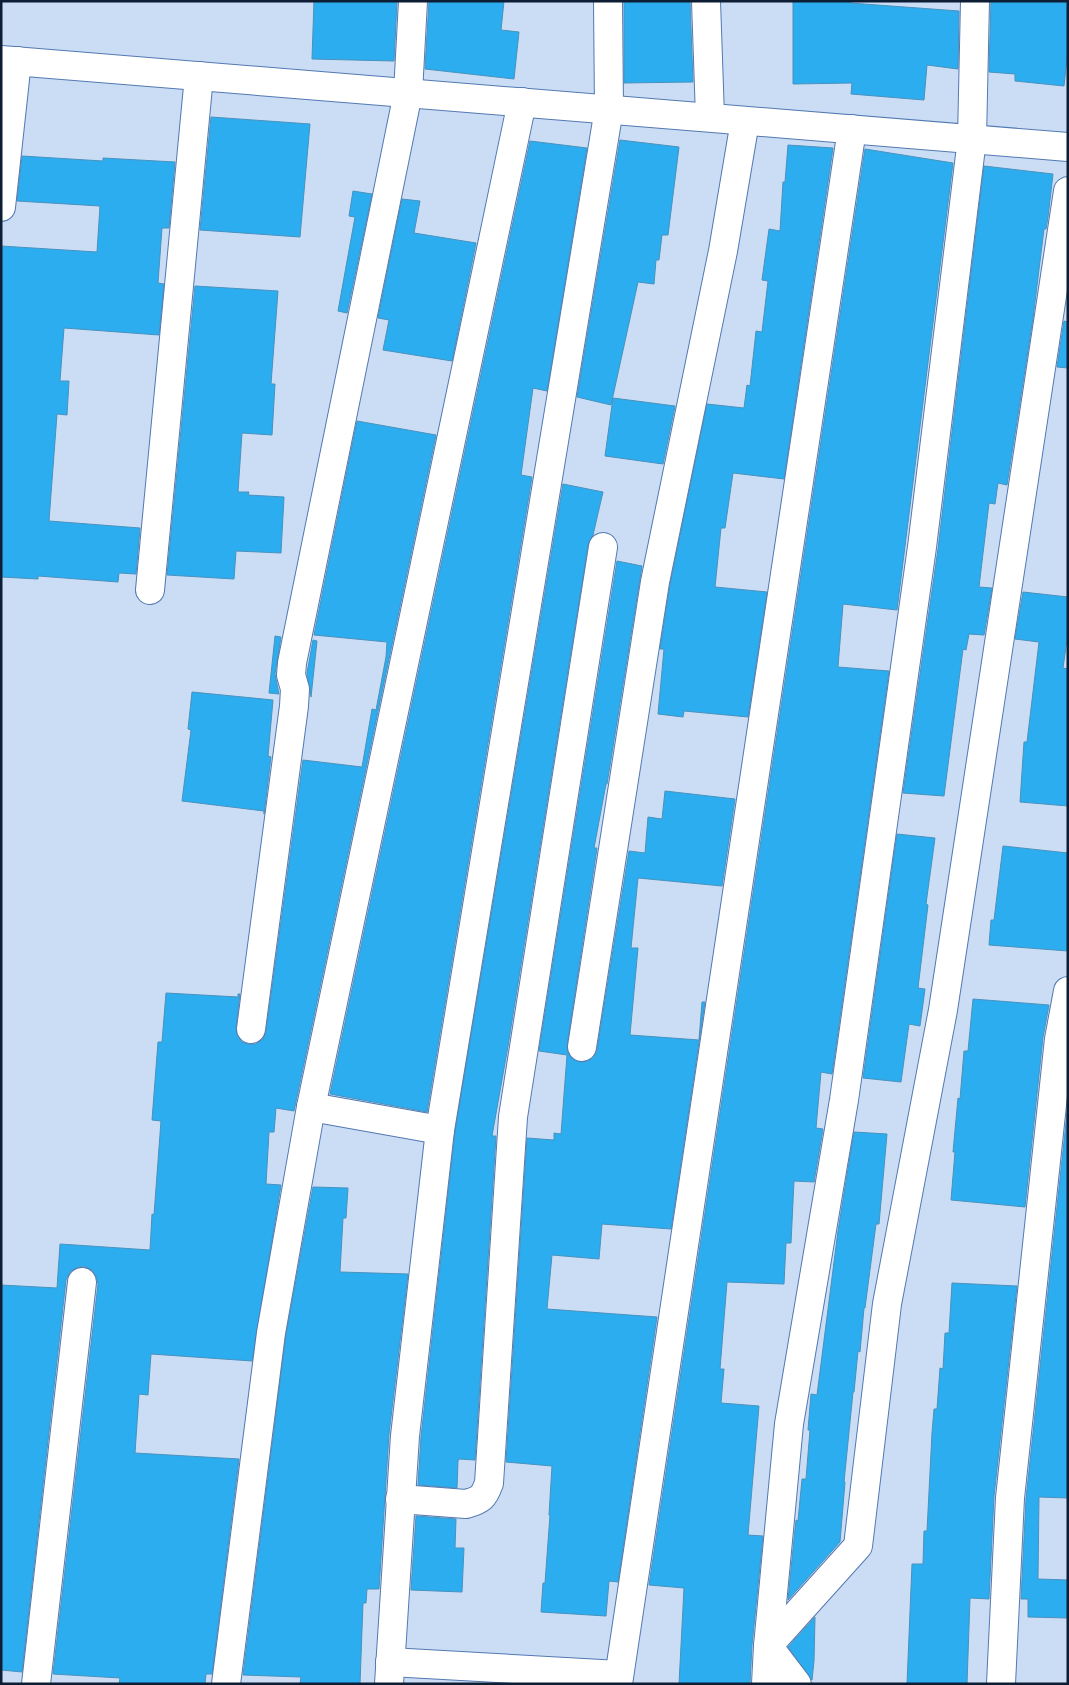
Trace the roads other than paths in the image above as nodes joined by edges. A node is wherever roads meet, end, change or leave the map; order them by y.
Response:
1 (413, 1) edge
2 (608, 1) edge
3 (706, 1) edge
4 (975, 1) edge
5 (9, 60) edge
6 (199, 76) junction
7 (408, 93) junction
8 (522, 102) junction
9 (609, 109) junction
10 (710, 117) junction
11 (745, 121) junction
12 (852, 129) junction
13 (972, 139) junction
14 (1068, 147) edge
15 (1068, 191) edge
16 (1, 207) edge
17 (603, 547) dead end
18 (150, 590) dead end
19 (1068, 991) edge
20 (251, 1029) dead end
21 (582, 1047) dead end
22 (311, 1107) junction
23 (440, 1130) junction
24 (82, 1282) dead end
25 (400, 1499) junction
26 (768, 1646) junction
27 (389, 1673) edge
28 (618, 1679) edge
29 (36, 1684) edge
30 (226, 1684) edge
31 (766, 1684) edge
32 (797, 1684) edge
33 (1002, 1684) edge

1 - 7 street
2 - 9 street
3 - 10 street
4 - 13 street
5 - 6 street
5 - 16 street
6 - 7 street
6 - 18 street
7 - 8 street
7 - 20 street
8 - 9 street
8 - 22 street
9 - 10 street
9 - 23 street
10 - 11 street
11 - 12 street
11 - 21 street
12 - 13 street
12 - 28 street
13 - 14 street
13 - 26 street
15 - 26 street
17 - 25 street
19 - 33 street
22 - 23 street
22 - 30 street
23 - 25 street
24 - 29 street
25 - 27 street
26 - 31 street
26 - 32 street
27 - 28 street

